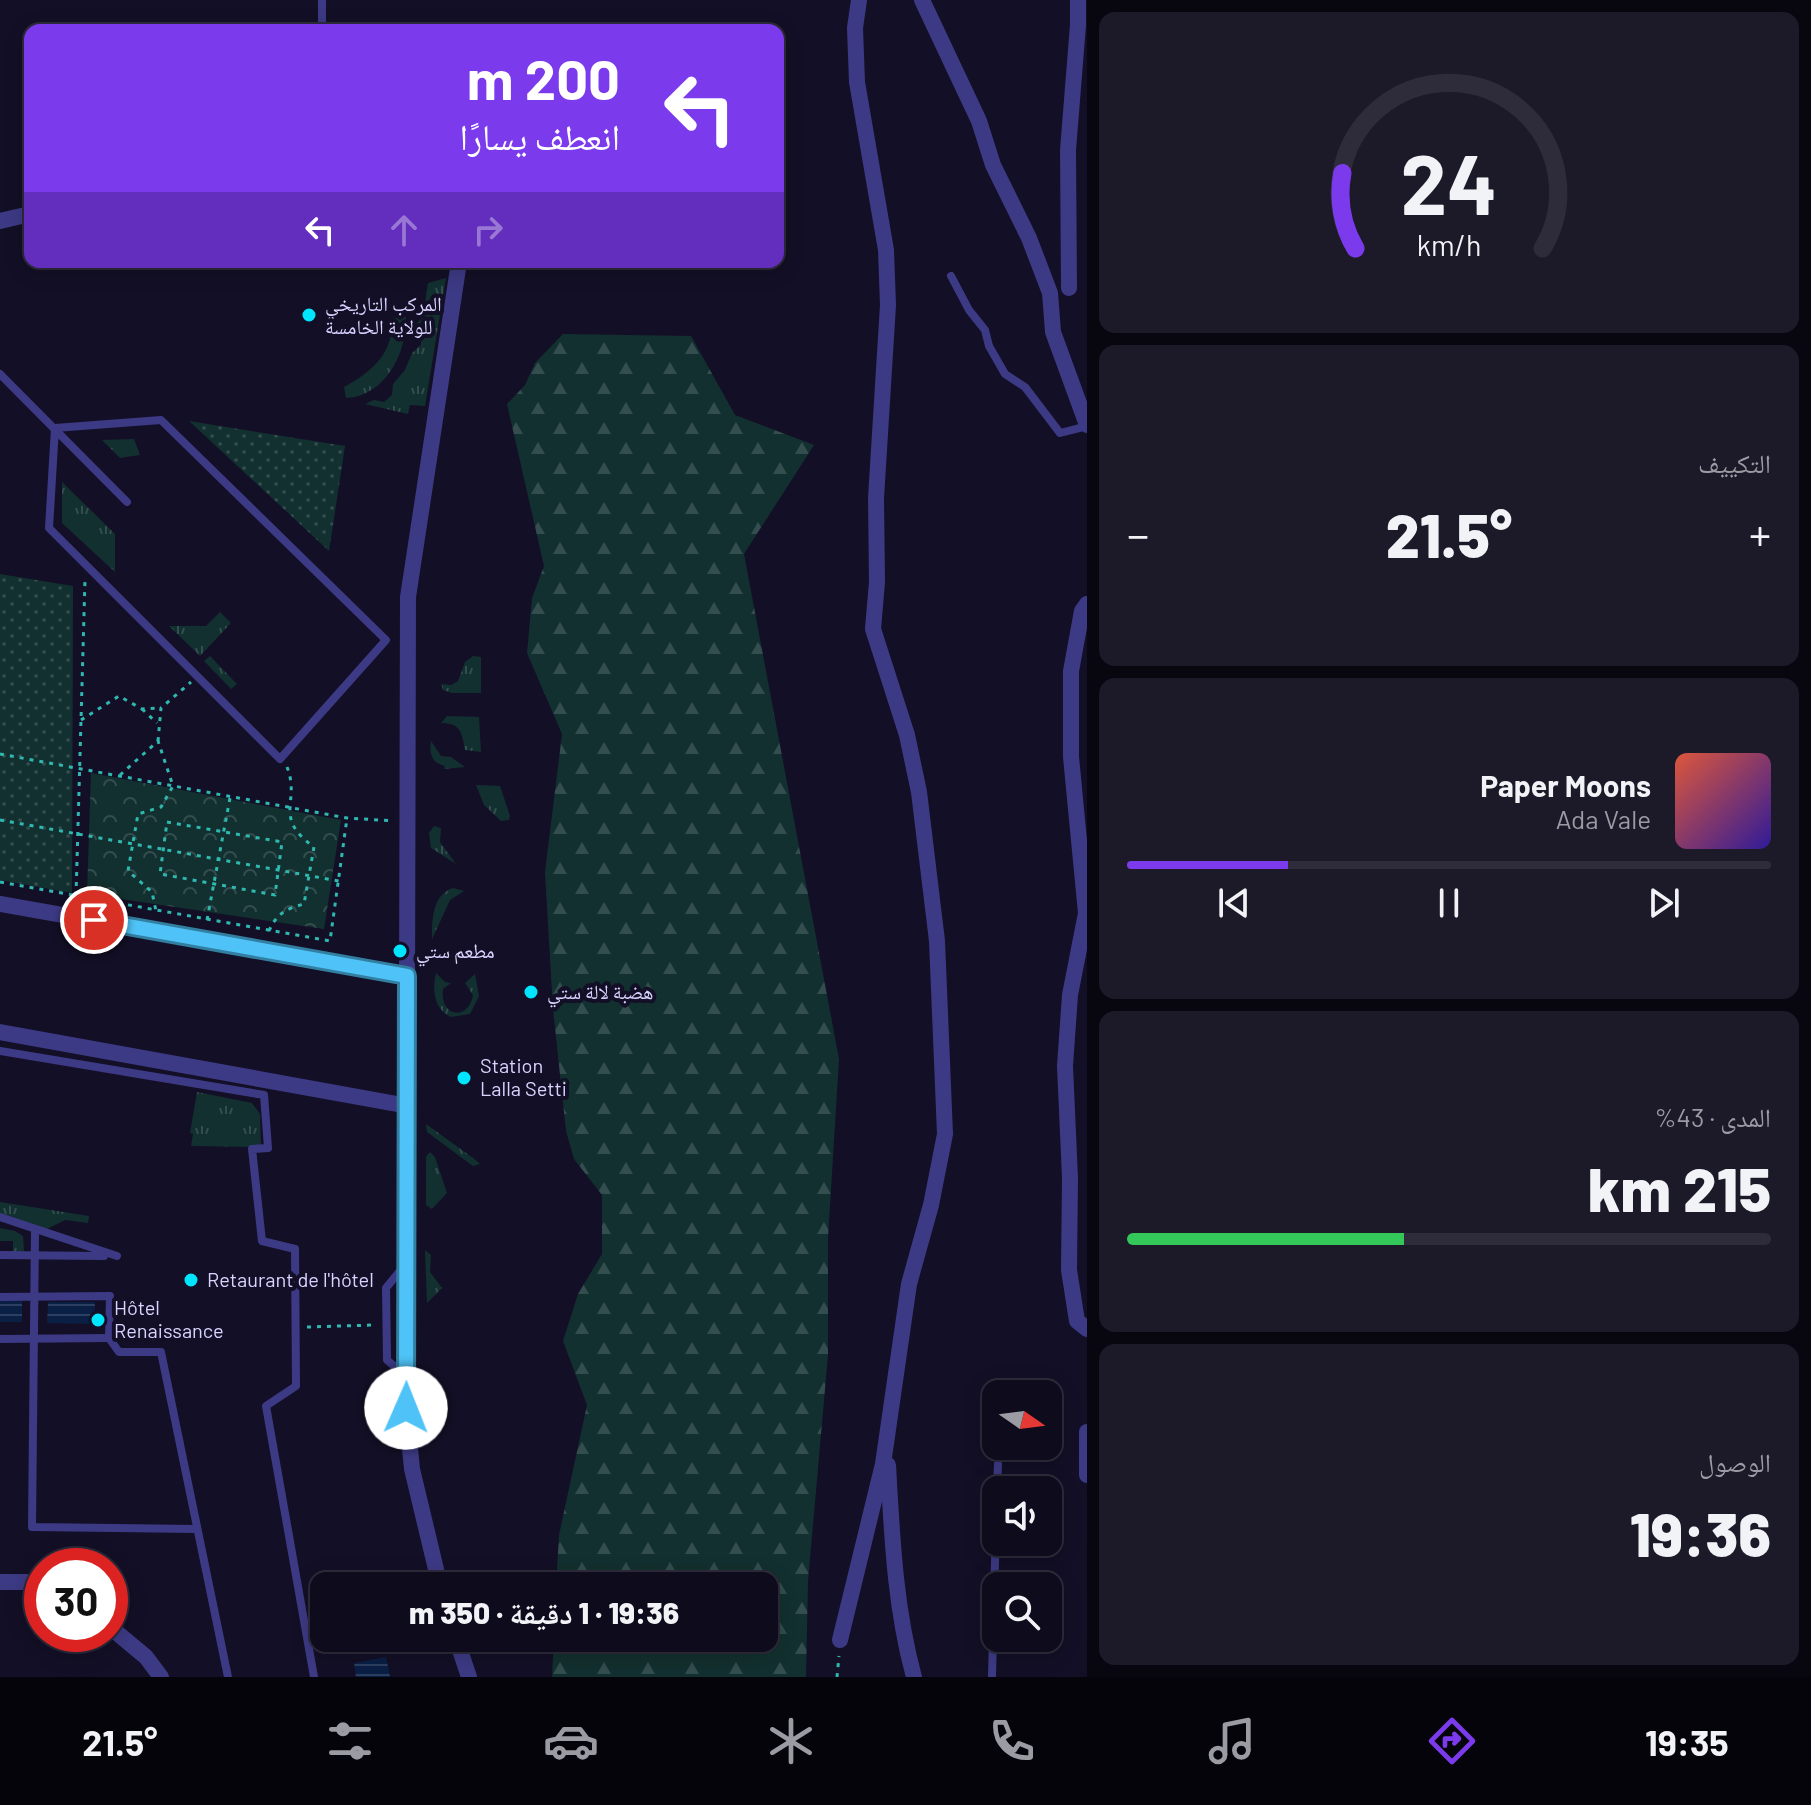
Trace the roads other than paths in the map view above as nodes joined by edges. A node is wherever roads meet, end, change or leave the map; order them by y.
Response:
1 (322, 0) edge
2 (859, 0) edge
3 (922, 0) edge
4 (1080, 7) edge
5 (322, 24) edge
6 (24, 215) edge
7 (0, 221) edge
8 (458, 268) edge
9 (951, 276) dead end
10 (1087, 281) edge
11 (1069, 288) junction
12 (1050, 293) junction
13 (0, 374) edge
14 (1087, 425) edge
15 (55, 428) junction
16 (127, 502) dead end
17 (1087, 604) edge
18 (0, 904) edge
19 (407, 976) junction
20 (0, 1032) edge
21 (0, 1051) edge
22 (408, 1106) junction
23 (0, 1217) edge
24 (35, 1230) junction
25 (35, 1254) junction
26 (0, 1255) edge
27 (407, 1262) junction
28 (35, 1296) junction
29 (0, 1297) edge
30 (1087, 1329) edge
31 (33, 1338) junction
32 (109, 1338) junction
33 (0, 1339) edge
34 (407, 1377) junction
35 (1087, 1432) edge
36 (887, 1439) junction
37 (998, 1464) dead end
38 (1087, 1475) edge
39 (998, 1476) edge
40 (197, 1529) junction
41 (995, 1556) edge
42 (437, 1572) edge
43 (0, 1582) edge
44 (24, 1582) edge
45 (840, 1640) road end
46 (128, 1642) edge
47 (461, 1652) edge
48 (161, 1677) edge
49 (228, 1677) edge
50 (314, 1677) edge
51 (469, 1677) edge
52 (914, 1677) edge
53 (992, 1677) edge

1 - 5 lane
2 - 36 street
3 - 12 street
4 - 11 street
6 - 7 street
8 - 19 street
9 - 14 lane
10 - 11 street
11 - 12 street
12 - 14 street
13 - 15 lane
15 - 15 lane
15 - 16 lane
17 - 30 street
18 - 19 street
19 - 22 street
20 - 22 street
21 - 50 lane
22 - 27 street
23 - 24 lane
24 - 25 lane
24 - 25 lane
25 - 26 lane
25 - 28 lane
27 - 34 street
27 - 34 lane
28 - 29 lane
28 - 31 lane
28 - 32 lane
31 - 32 lane
31 - 33 lane
31 - 40 lane
32 - 40 lane
34 - 42 street
35 - 38 street
36 - 45 street
36 - 52 street
37 - 39 lane
40 - 49 lane
41 - 53 lane
43 - 44 street
46 - 48 street
47 - 51 street

